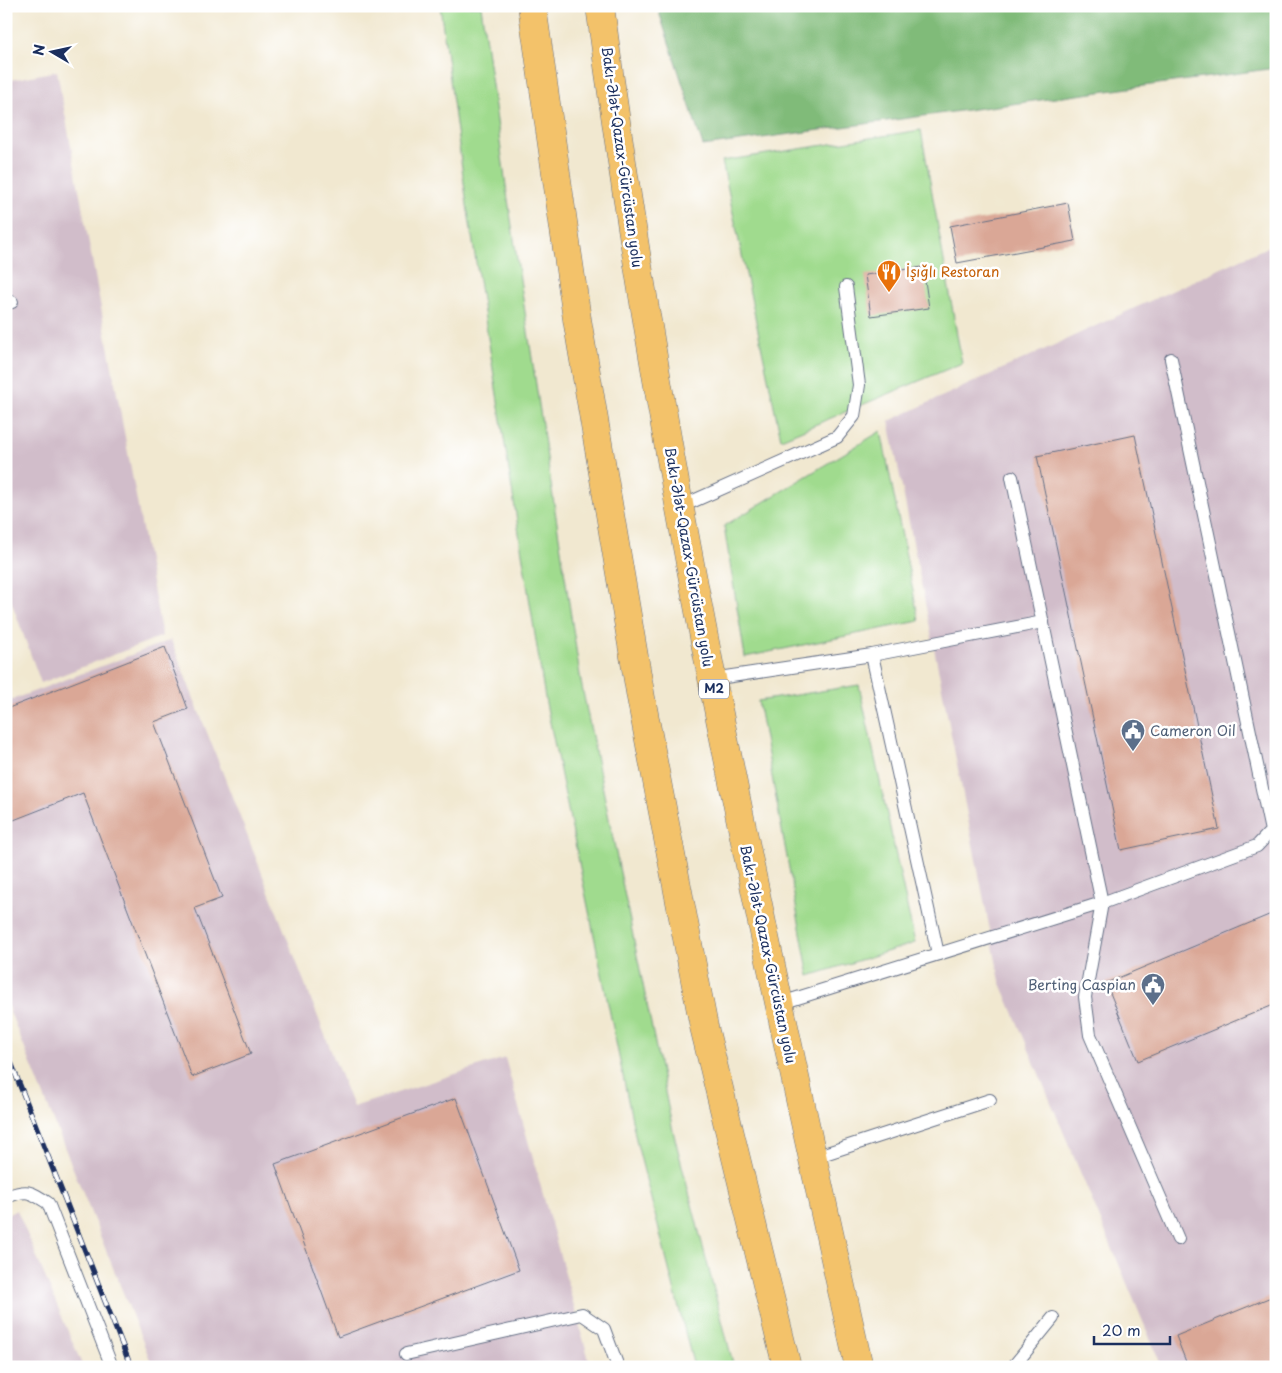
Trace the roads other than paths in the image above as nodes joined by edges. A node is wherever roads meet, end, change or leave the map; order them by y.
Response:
1 (532, 6) edge
2 (600, 6) edge
3 (846, 288) dead end
4 (1171, 359) dead end
5 (1012, 477) dead end
6 (680, 507) junction
7 (1043, 622) junction
8 (872, 655) junction
9 (712, 678) junction
10 (1102, 903) junction
11 (938, 954) junction
12 (778, 1004) junction
13 (990, 1100) dead end
14 (812, 1158) junction
15 (6, 1197) edge
16 (1178, 1239) dead end
17 (1053, 1318) dead end
18 (406, 1354) dead end
19 (112, 1367) edge
20 (618, 1367) edge
21 (787, 1367) edge
22 (859, 1367) edge
23 (1013, 1367) edge

1 - 21 highway
2 - 6 highway, Bakı-Ələt-Qazax-Gürcüstan yolu / M2
3 - 6 lane
4 - 10 lane
5 - 7 lane
6 - 9 highway, Bakı-Ələt-Qazax-Gürcüstan yolu / M2
7 - 8 lane
7 - 10 lane
8 - 9 lane
8 - 11 lane
9 - 12 highway, Bakı-Ələt-Qazax-Gürcüstan yolu / M2
10 - 11 lane
10 - 16 lane
11 - 12 lane
12 - 14 highway, Bakı-Ələt-Qazax-Gürcüstan yolu / M2
13 - 14 lane
14 - 22 highway, Bakı-Ələt-Qazax-Gürcüstan yolu / M2
15 - 19 lane
17 - 23 lane
18 - 20 lane

